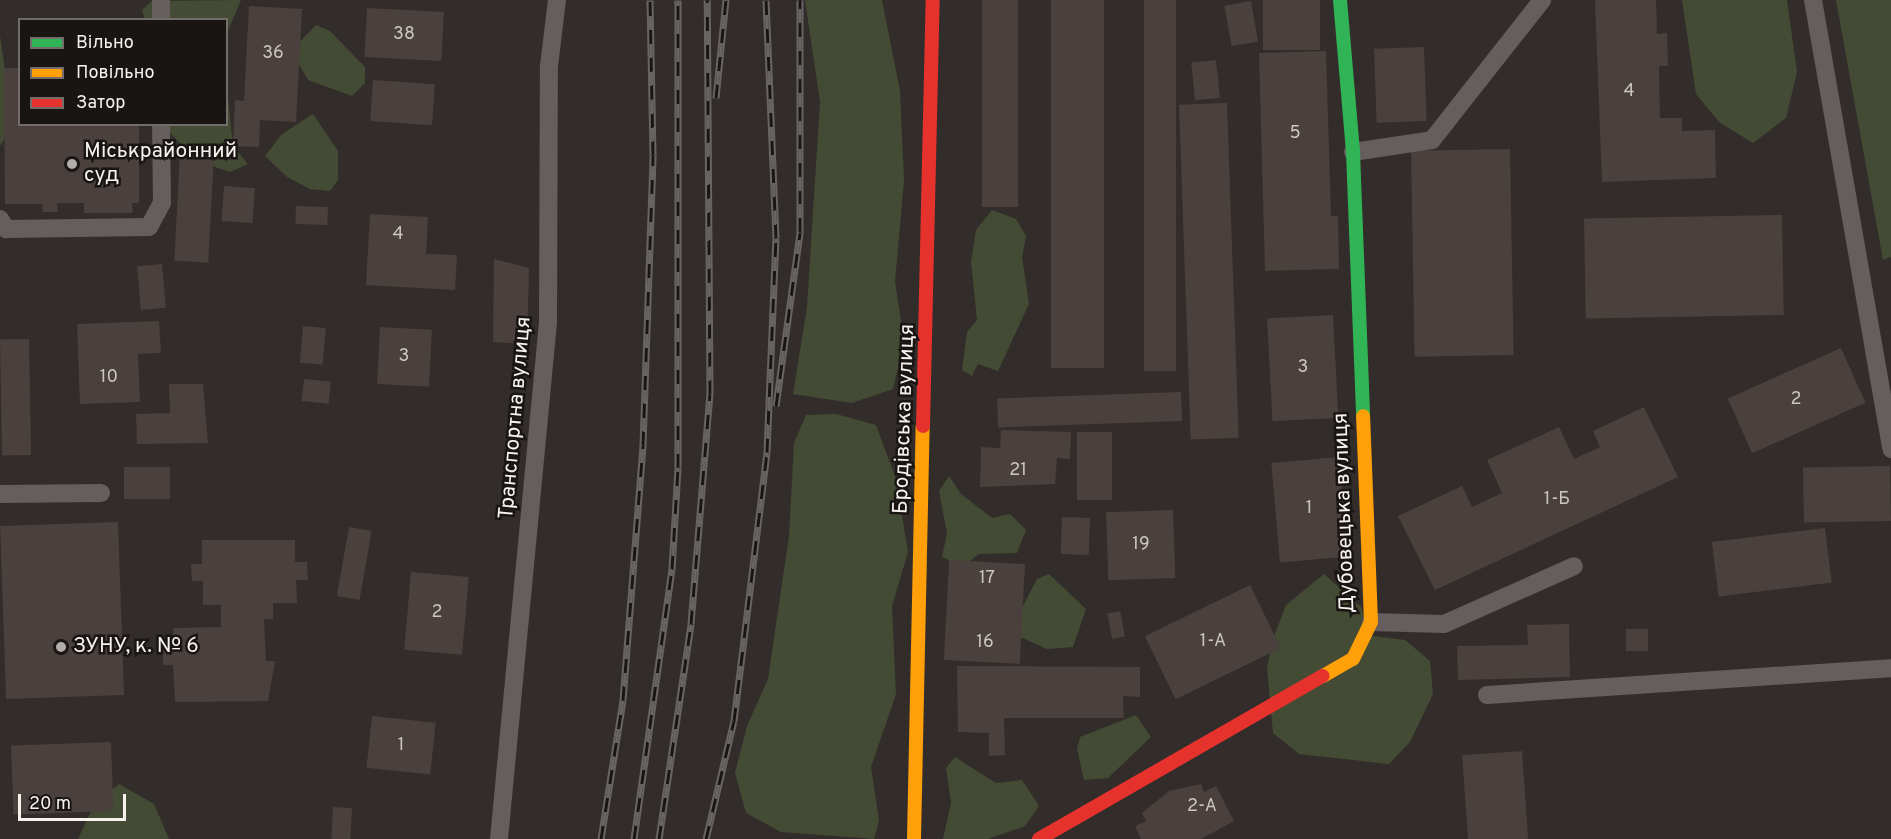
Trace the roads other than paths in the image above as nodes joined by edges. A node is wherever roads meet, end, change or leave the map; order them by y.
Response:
1 (160, 0) edge
2 (557, 0) edge
3 (933, 0) edge
4 (1340, 0) edge
5 (1542, 0) edge
6 (1813, 0) edge
7 (161, 18) edge
8 (161, 126) edge
9 (1353, 152) junction
10 (0, 219) edge
11 (1889, 426) edge
12 (1891, 449) edge
13 (101, 493) dead end
14 (0, 494) edge
15 (1574, 566) dead end
16 (1371, 622) junction
17 (1891, 668) edge
18 (1487, 695) dead end
19 (499, 839) edge
20 (914, 839) edge
21 (1039, 839) edge

1 - 7 lane
2 - 19 lane, Транспортна вулиця
3 - 20 street, Бродівська вулиця
4 - 9 street, Дубовецька вулиця
5 - 9 lane
6 - 11 lane
8 - 10 lane
9 - 16 street, Дубовецька вулиця
11 - 12 lane
13 - 14 lane
15 - 16 lane
16 - 21 street, Дубовецька вулиця
17 - 18 lane

